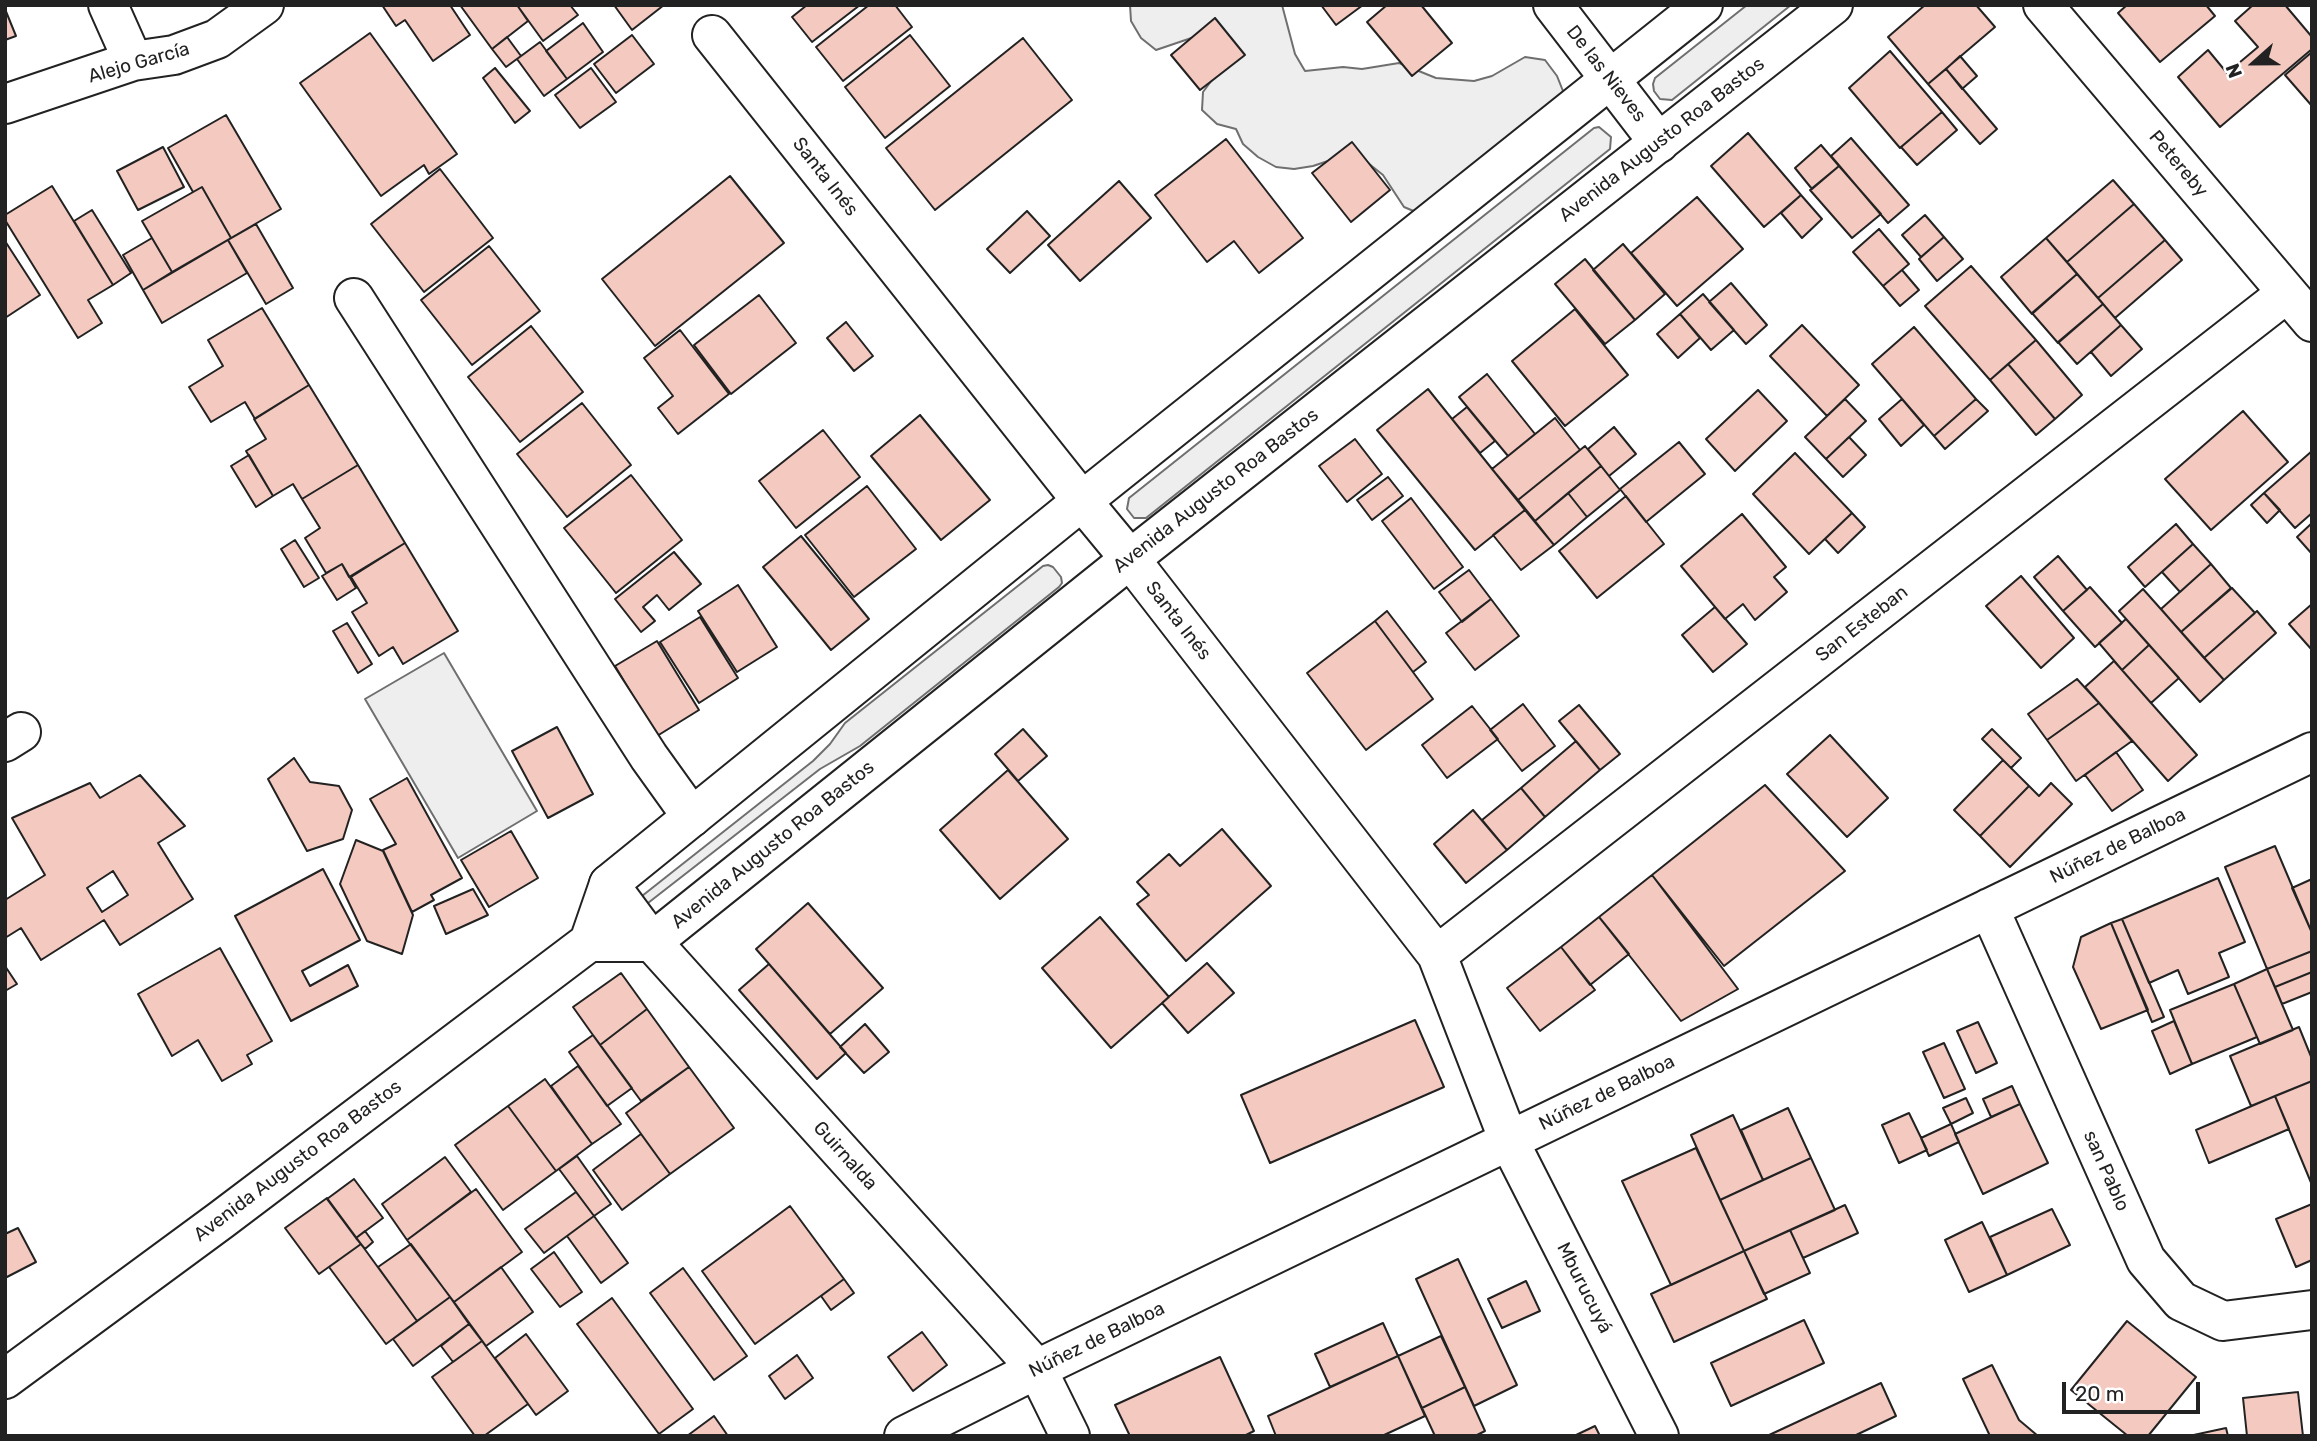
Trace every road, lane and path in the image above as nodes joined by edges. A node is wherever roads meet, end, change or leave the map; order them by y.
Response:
1 (108, 5) edge
2 (264, 5) edge
3 (1553, 5) edge
4 (1703, 5) edge
5 (1833, 5) edge
6 (2043, 5) edge
7 (712, 35) dead end
8 (133, 61) junction
9 (1611, 79) junction
10 (5, 104) edge
11 (1659, 143) junction
12 (2287, 293) junction
13 (354, 298) dead end
14 (2312, 322) edge
15 (1082, 501) junction
16 (1130, 559) junction
17 (2312, 752) edge
18 (692, 817) junction
19 (609, 884) junction
20 (1989, 908) junction
21 (589, 942) junction
22 (652, 942) junction
23 (1437, 955) junction
24 (1510, 1141) junction
25 (2312, 1310) edge
26 (1037, 1369) junction
27 (5, 1379) edge
28 (904, 1436) edge
29 (1070, 1436) edge
30 (1659, 1436) edge

1 - 8 street
2 - 8 street, Alejo García
3 - 9 street, De las Nieves
4 - 9 street
5 - 11 street, Avenida Augusto Roa Bastos
6 - 12 street, Petereby
7 - 15 street, Santa Inés
8 - 10 street, Alejo García
9 - 11 street, De las Nieves
9 - 15 street
11 - 16 street, Avenida Augusto Roa Bastos
12 - 14 street, Petereby
12 - 23 street, San Esteban
13 - 18 street
15 - 16 street, Santa Inés
15 - 18 street
16 - 22 street, Avenida Augusto Roa Bastos
16 - 23 street, Santa Inés
17 - 20 street, Núñez de Balboa
18 - 19 street
19 - 21 street
19 - 22 street, Guirnalda
20 - 24 street, Núñez de Balboa
20 - 25 street, san Pablo
21 - 22 street, Avenida Augusto Roa Bastos
21 - 27 street, Avenida Augusto Roa Bastos
22 - 26 street, Guirnalda
23 - 24 street, Santa Inés
24 - 26 street, Núñez de Balboa
24 - 30 street, Mburucuyá
26 - 28 street, Núñez de Balboa
26 - 29 street, Guirnalda

